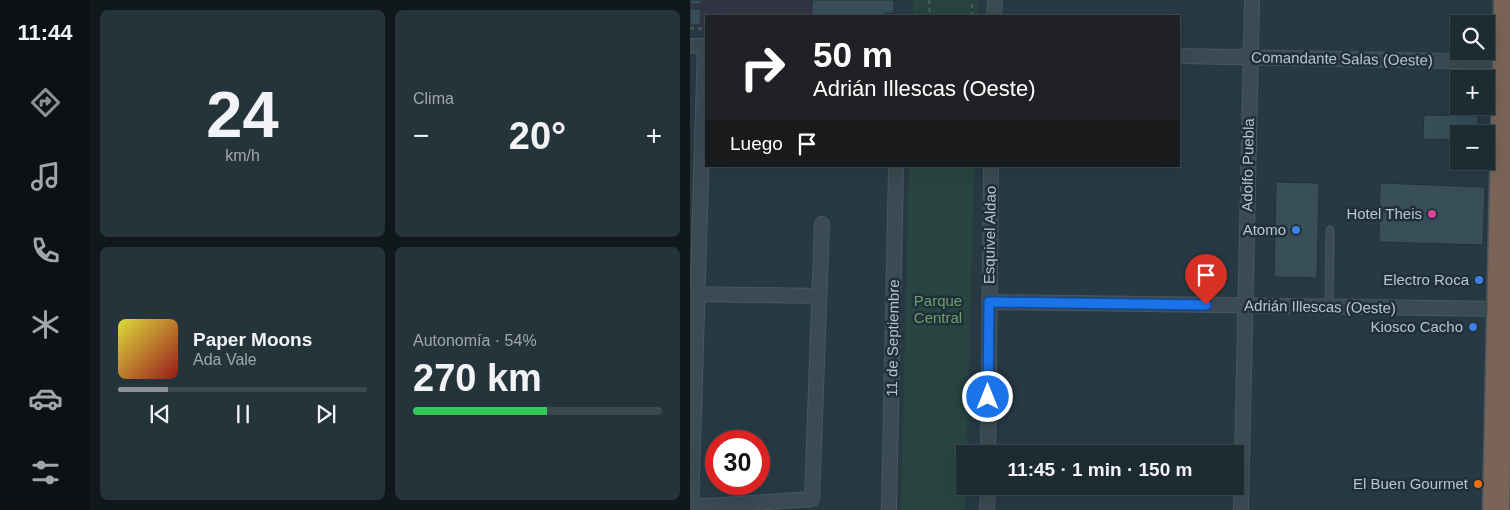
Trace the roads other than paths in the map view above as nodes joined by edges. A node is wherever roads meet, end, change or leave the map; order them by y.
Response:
1 (995, 0) edge
2 (1252, 0) edge
3 (1508, 0) edge
4 (994, 15) edge
5 (690, 46) edge
6 (705, 46) edge
7 (1180, 56) edge
8 (1250, 57) junction
9 (1508, 62) edge
10 (705, 67) edge
11 (896, 167) edge
12 (992, 167) edge
13 (822, 224) dead end
14 (1330, 230) dead end
15 (694, 294) edge
16 (819, 296) junction
17 (989, 302) junction
18 (1245, 306) junction
19 (1329, 307) junction
20 (1505, 309) edge
21 (988, 445) edge
22 (988, 495) edge
23 (691, 509) edge
24 (889, 510) edge
25 (988, 510) edge
26 (1241, 510) edge
27 (1496, 510) edge

1 - 4 street
2 - 8 street, Adolfo Puebla
3 - 9 highway
5 - 6 street
7 - 8 street, Comandante Salas (Oeste)
8 - 9 street, Comandante Salas (Oeste)
8 - 18 street, Adolfo Puebla
9 - 20 highway
10 - 15 street
11 - 24 street, 11 de Septiembre
12 - 17 street, Esquivel Aldao
13 - 16 street
14 - 19 lane
15 - 16 street
15 - 23 street
16 - 23 street
17 - 18 street, Adrián Illescas (Oeste)
17 - 21 street, Esquivel Aldao
18 - 19 street, Adrián Illescas (Oeste)
18 - 26 street, Adolfo Puebla
19 - 20 street, Adrián Illescas (Oeste)
20 - 27 highway
22 - 25 street

